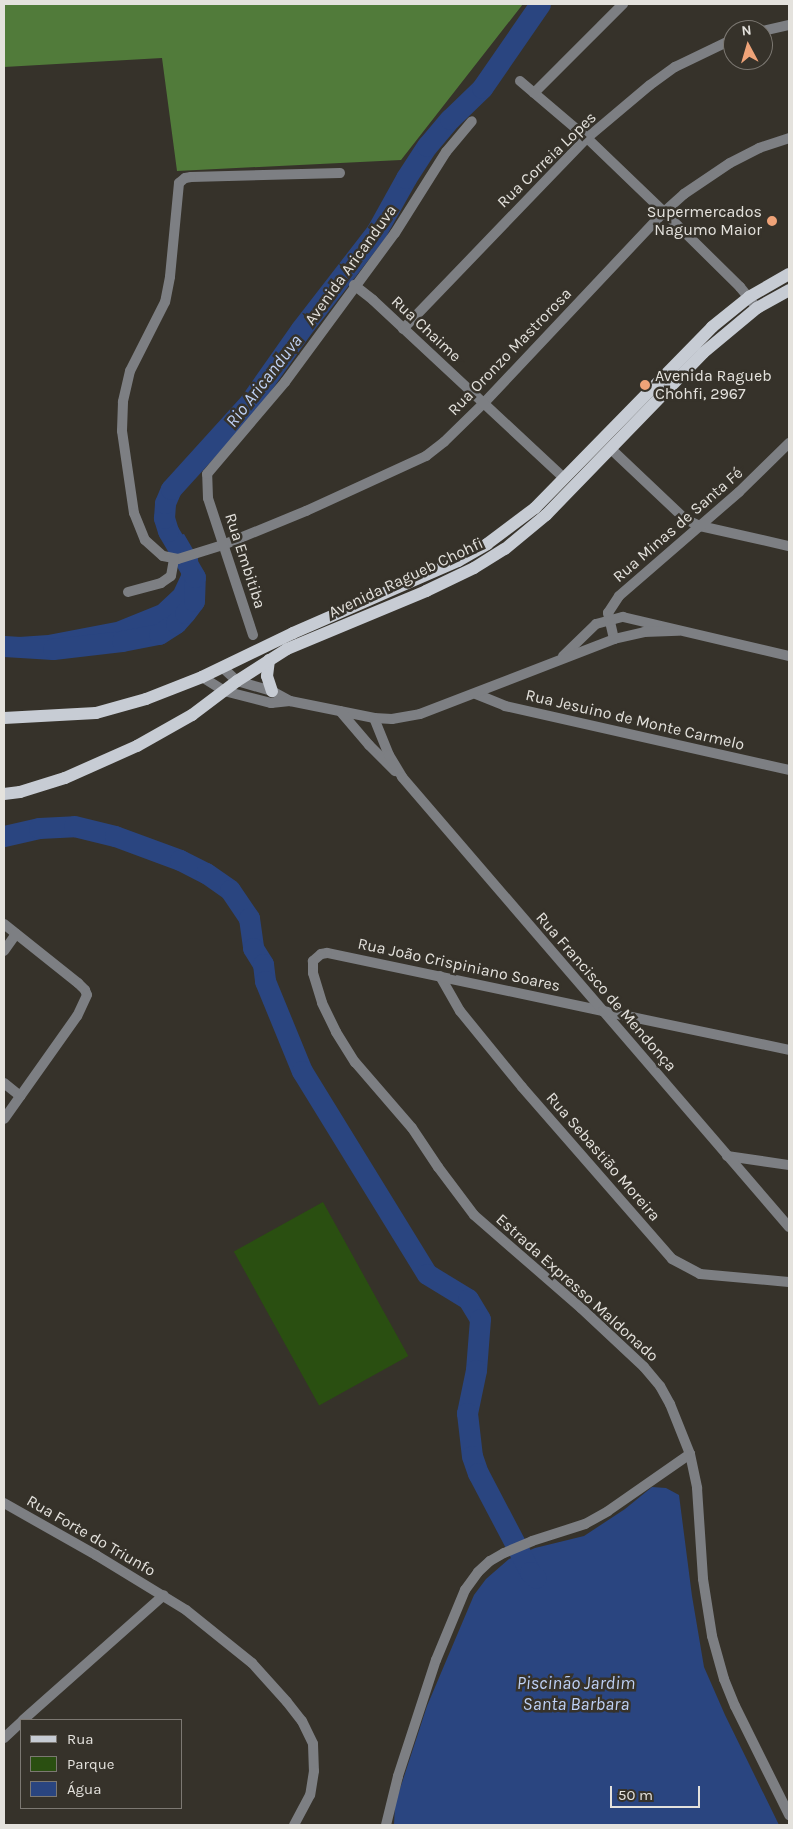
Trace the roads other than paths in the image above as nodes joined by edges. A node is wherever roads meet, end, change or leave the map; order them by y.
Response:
1 (623, 4) edge
2 (789, 25) edge
3 (773, 29) edge
4 (723, 43) edge
5 (520, 81) dead end
6 (534, 93) junction
7 (472, 121) dead end
8 (587, 138) junction
9 (789, 138) edge
10 (340, 173) dead end
11 (664, 212) junction
12 (789, 274) edge
13 (354, 285) junction
14 (789, 290) edge
15 (749, 297) junction
16 (757, 308) junction
17 (403, 329) junction
18 (483, 404) junction
19 (789, 443) edge
20 (611, 449) junction
21 (565, 479) junction
22 (208, 498) joint
23 (700, 526) junction
24 (223, 545) junction
25 (789, 546) edge
26 (178, 558) junction
27 (128, 592) dead end
28 (609, 619) junction
29 (678, 631) junction
30 (253, 635) dead end
31 (614, 639) junction
32 (789, 656) edge
33 (561, 658) junction
34 (269, 660) junction
35 (222, 667) junction
36 (202, 677) junction
37 (237, 681) junction
38 (272, 691) junction
39 (224, 692) junction
40 (476, 694) junction
41 (290, 701) junction
42 (340, 711) junction
43 (4, 718) edge
44 (374, 718) junction
45 (789, 770) edge
46 (402, 776) junction
47 (4, 794) edge
48 (4, 924) edge
49 (16, 934) junction
50 (4, 951) edge
51 (313, 974) joint
52 (440, 976) junction
53 (603, 1011) junction
54 (789, 1050) edge
55 (4, 1084) edge
56 (20, 1096) junction
57 (4, 1119) edge
58 (727, 1156) junction
59 (789, 1164) edge
60 (789, 1227) edge
61 (789, 1282) edge
62 (690, 1454) junction
63 (4, 1503) edge
64 (164, 1595) junction
65 (24, 1719) edge
66 (20, 1723) edge
67 (4, 1738) edge
68 (789, 1815) edge
69 (294, 1825) edge
70 (386, 1825) edge

1 - 6 street
2 - 3 street
4 - 8 street, Rua Correia Lopes
5 - 6 street
6 - 8 street
7 - 13 street, Avenida Aricanduva
8 - 11 street
8 - 17 street, Rua Correia Lopes
9 - 11 street, Rua Oronzo Mastrorosa
10 - 26 street
11 - 15 street
11 - 18 street, Rua Oronzo Mastrorosa
12 - 15 main road, Avenida Ragueb Chohfi
13 - 17 street, Rua Chaime
13 - 22 street, Avenida Aricanduva
14 - 16 main road, Avenida Ragueb Chohfi
15 - 16 street
15 - 21 main road, Avenida Ragueb Chohfi
16 - 20 main road, Avenida Ragueb Chohfi
17 - 18 street, Rua Chaime
18 - 21 street, Rua Chaime
18 - 24 street, Rua Oronzo Mastrorosa
19 - 23 street, Rua Minas de Santa Fé
20 - 23 street
20 - 34 main road, Avenida Ragueb Chohfi
21 - 35 main road, Avenida Ragueb Chohfi
22 - 24 street, Rua Embitiba
23 - 25 street
23 - 28 street, Rua Minas de Santa Fé
24 - 26 street, Rua Oronzo Mastrorosa
24 - 30 street, Rua Embitiba
26 - 27 street
28 - 29 street
28 - 31 street
28 - 33 street
29 - 31 street
29 - 32 street
31 - 33 street
33 - 40 street
34 - 37 main road, Avenida Ragueb Chohfi
34 - 38 main road
35 - 36 main road, Avenida Ragueb Chohfi
35 - 37 street
36 - 39 street
36 - 43 main road, Avenida Ragueb Chohfi
37 - 38 street
37 - 39 main road, Avenida Ragueb Chohfi
38 - 41 street
39 - 41 street
39 - 47 main road, Avenida Ragueb Chohfi
40 - 44 street
40 - 45 street, Rua Jesuino de Monte Carmelo
41 - 42 street
42 - 44 street
42 - 46 street, Rua Francisco de Mendonça
44 - 46 street, Rua Francisco de Mendonça
46 - 53 street, Rua Francisco de Mendonça
48 - 49 street
49 - 50 street
49 - 56 street
51 - 52 street, Rua João Crispiniano Soares
51 - 62 street, Estrada Expresso Maldonado
52 - 53 street, Rua João Crispiniano Soares
52 - 61 street, Rua Sebastião Moreira
53 - 54 street, Rua João Crispiniano Soares
53 - 58 street, Rua Francisco de Mendonça
55 - 56 street
56 - 57 street
58 - 59 street
58 - 60 street, Rua Francisco de Mendonça
62 - 68 street, Estrada Expresso Maldonado
62 - 70 street
63 - 64 street, Rua Forte do Triunfo
64 - 65 street
64 - 69 street, Rua Forte do Triunfo
66 - 67 street

